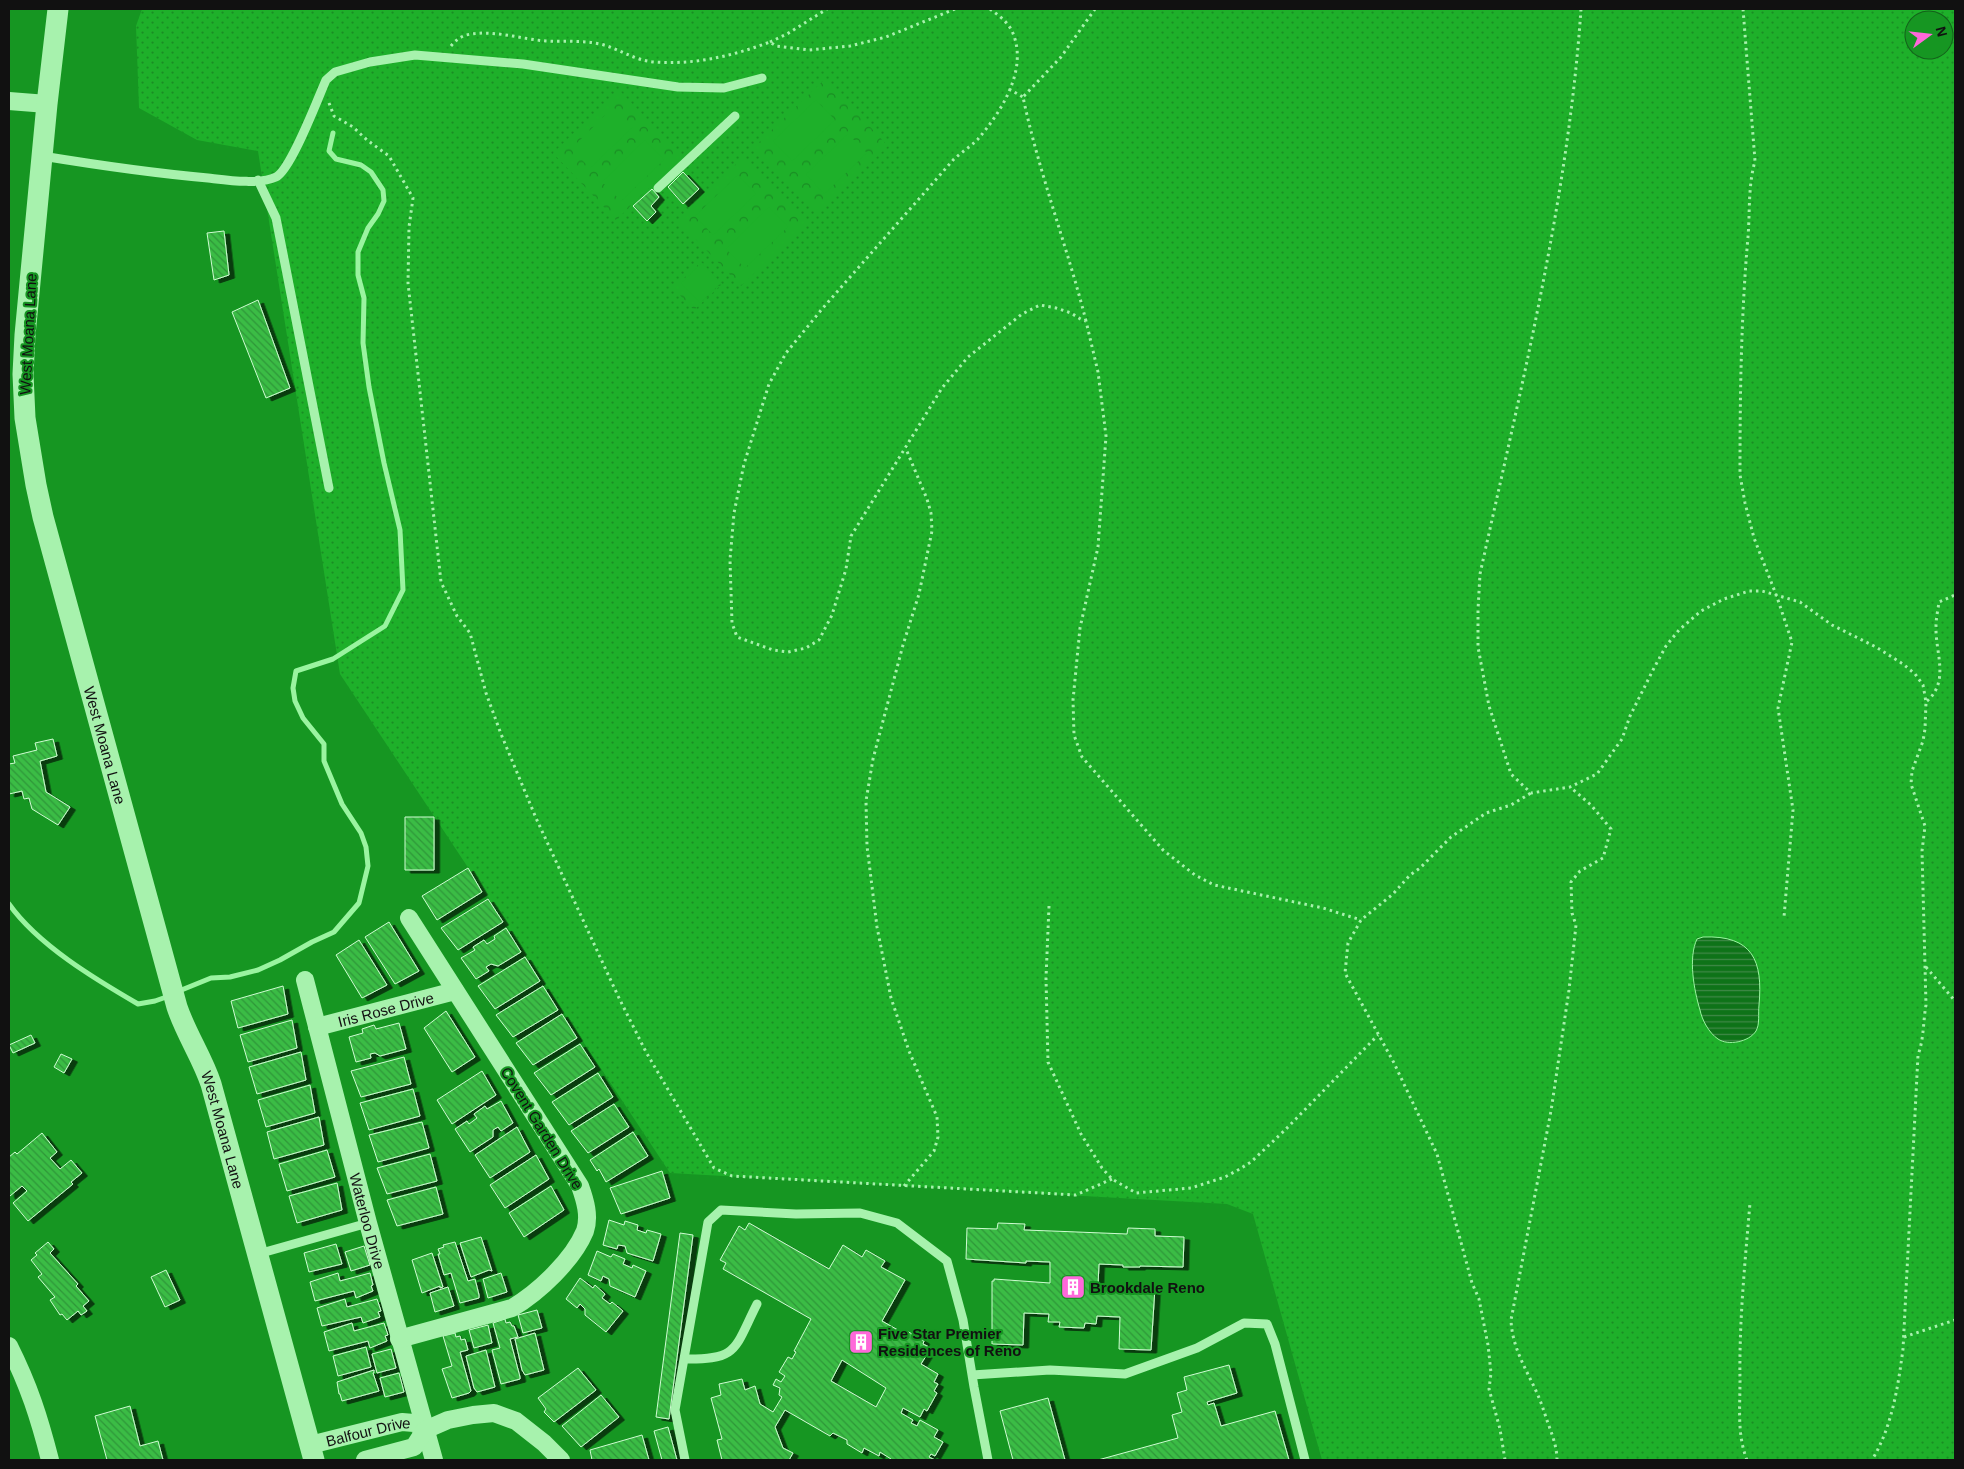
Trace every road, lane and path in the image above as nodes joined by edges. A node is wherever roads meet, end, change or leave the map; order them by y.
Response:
1 (58, 9) edge
2 (828, 9) edge
3 (955, 9) edge
4 (990, 9) edge
5 (1094, 9) edge
6 (1581, 9) edge
7 (1743, 9) edge
8 (770, 42) junction
9 (440, 57) junction
10 (762, 78) dead end
11 (1009, 89) junction
12 (1024, 97) junction
13 (327, 99) dead end
14 (9, 101) edge
15 (47, 104) junction
16 (735, 116) dead end
17 (42, 156) junction
18 (258, 180) junction
19 (658, 188) dead end
20 (1086, 321) junction
21 (906, 448) junction
22 (329, 488) dead end
23 (1955, 595) edge
24 (1777, 596) junction
25 (1926, 702) junction
26 (1570, 787) junction
27 (1531, 793) junction
28 (1049, 906) dead end
29 (1784, 917) dead end
30 (409, 918) dead end
31 (1361, 920) junction
32 (1925, 967) junction
33 (305, 980) dead end
34 (456, 990) junction
35 (1955, 1000) edge
36 (317, 1027) junction
37 (1378, 1035) junction
38 (1112, 1179) junction
39 (904, 1186) junction
40 (1750, 1203) dead end
41 (368, 1224) junction
42 (258, 1254) junction
43 (757, 1304) dead end
44 (1955, 1320) edge
45 (1904, 1337) junction
46 (399, 1339) junction
47 (9, 1346) edge
48 (684, 1359) junction
49 (972, 1375) junction
50 (425, 1430) junction
51 (312, 1453) edge
52 (50, 1460) edge
53 (365, 1460) edge
54 (434, 1460) edge
55 (561, 1460) edge
56 (685, 1460) edge
57 (988, 1460) edge
58 (1305, 1460) edge
59 (1505, 1460) edge
60 (1557, 1460) edge
61 (1747, 1460) edge
62 (1872, 1460) edge

1 - 15 street, West Moana Lane
2 - 8 path
3 - 8 path
4 - 11 path
5 - 12 path
6 - 27 path
7 - 24 path
8 - 9 path
9 - 10 lane
9 - 18 lane
11 - 12 path
11 - 21 path
12 - 20 path
13 - 39 path
14 - 15 street
15 - 17 street, West Moana Lane
16 - 19 lane
17 - 18 lane
17 - 42 street, West Moana Lane
18 - 22 lane
20 - 21 path
20 - 31 path
21 - 39 path
23 - 25 path
24 - 25 path
24 - 26 path
24 - 29 path
25 - 32 path
26 - 27 path
26 - 60 path
27 - 31 path
28 - 38 path
30 - 34 street, Covent Garden Drive
31 - 37 path
32 - 35 path
32 - 45 path
33 - 36 street, Waterloo Drive
34 - 36 street, Iris Rose Drive
34 - 46 street, Covent Garden Drive
36 - 41 street, Waterloo Drive
37 - 38 path
37 - 59 path
38 - 39 path
40 - 61 path
41 - 42 lane
41 - 46 street, Waterloo Drive
42 - 51 street, West Moana Lane
43 - 48 lane
44 - 45 path
45 - 62 path
46 - 50 street, Waterloo Drive
47 - 52 street
48 - 49 lane
48 - 56 lane
49 - 57 lane
49 - 58 lane
50 - 51 street, Balfour Drive
50 - 53 street, Balfour Drive
50 - 54 street, Waterloo Drive
50 - 55 street, Balfour Drive

